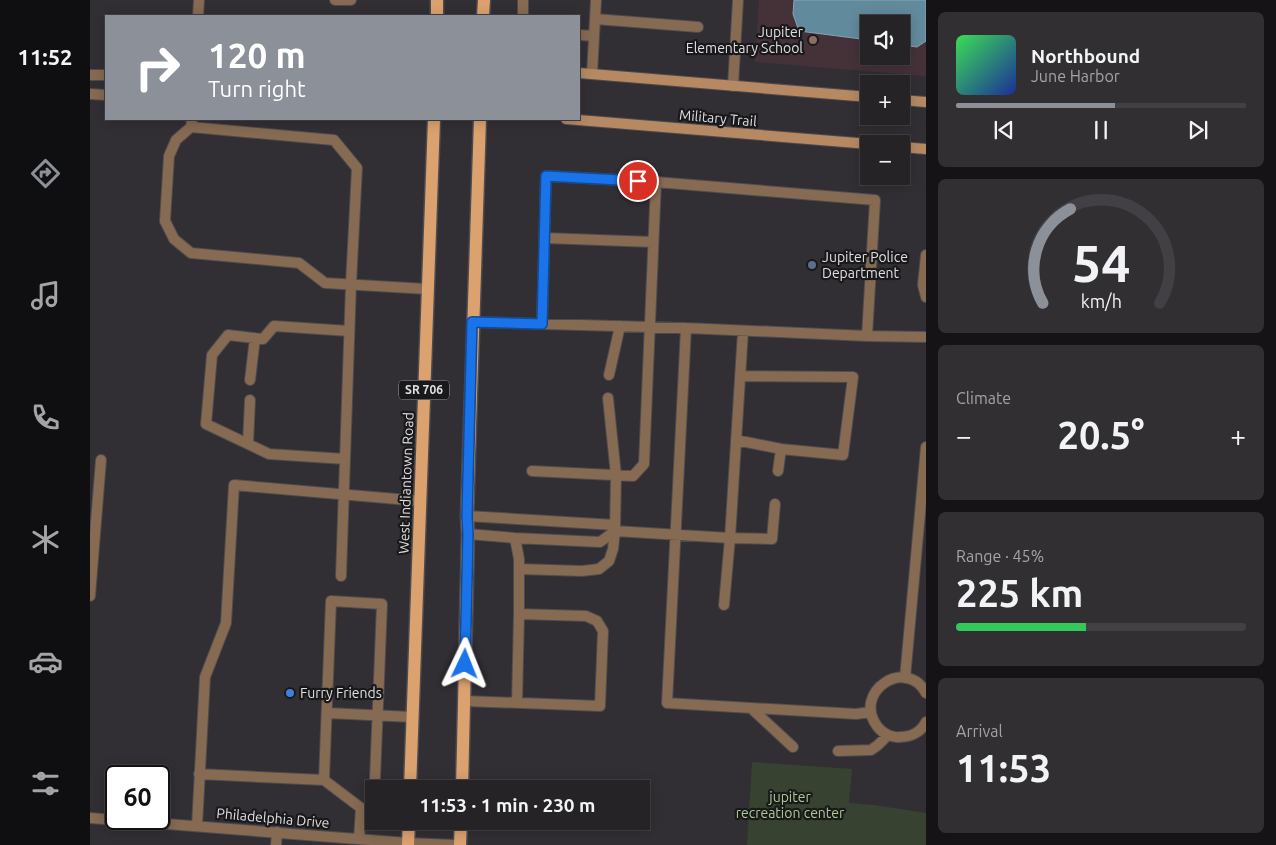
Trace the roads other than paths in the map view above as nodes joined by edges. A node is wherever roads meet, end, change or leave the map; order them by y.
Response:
1 (199, 0) edge
2 (335, 0) edge
3 (351, 0) edge
4 (437, 0) edge
5 (484, 0) edge
6 (523, 0) edge
7 (596, 0) edge
8 (738, 0) edge
9 (198, 15) edge
10 (437, 15) edge
11 (484, 15) edge
12 (523, 15) edge
13 (595, 19) junction
14 (698, 27) dead end
15 (580, 35) edge
16 (594, 36) junction
17 (580, 72) edge
18 (592, 74) junction
19 (90, 75) edge
20 (105, 75) edge
21 (733, 86) junction
22 (90, 94) edge
23 (105, 95) edge
24 (860, 96) edge
25 (910, 101) edge
26 (926, 102) edge
27 (434, 120) edge
28 (480, 120) edge
29 (578, 120) edge
30 (192, 123) edge
31 (860, 143) edge
32 (910, 148) edge
33 (926, 149) edge
34 (656, 182) junction
35 (545, 238) junction
36 (653, 242) junction
37 (926, 255) edge
38 (351, 284) junction
39 (428, 289) junction
40 (926, 297) edge
41 (472, 322) junction
42 (542, 324) junction
43 (620, 326) junction
44 (650, 327) junction
45 (686, 328) junction
46 (349, 331) junction
47 (742, 331) junction
48 (867, 336) junction
49 (926, 337) edge
50 (255, 338) junction
51 (609, 375) dead end
52 (740, 376) junction
53 (250, 380) dead end
54 (608, 398) dead end
55 (250, 400) dead end
56 (736, 440) junction
57 (248, 444) junction
58 (926, 447) edge
59 (781, 449) junction
60 (345, 459) junction
61 (101, 460) dead end
62 (532, 471) dead end
63 (778, 472) dead end
64 (616, 475) junction
65 (344, 494) junction
66 (420, 501) junction
67 (775, 504) dead end
68 (467, 516) junction
69 (615, 528) junction
70 (468, 534) junction
71 (676, 535) junction
72 (515, 538) junction
73 (730, 538) junction
74 (519, 569) junction
75 (341, 576) dead end
76 (90, 596) edge
77 (724, 605) dead end
78 (519, 614) junction
79 (905, 678) junction
80 (926, 693) edge
81 (464, 701) junction
82 (516, 703) junction
83 (751, 708) junction
84 (871, 712) junction
85 (326, 713) junction
86 (378, 715) junction
87 (412, 717) junction
88 (926, 722) edge
89 (888, 735) junction
90 (793, 747) dead end
91 (838, 751) dead end
92 (199, 774) junction
93 (375, 779) dead end
94 (324, 780) junction
95 (410, 780) edge
96 (462, 780) edge
97 (90, 818) edge
98 (197, 826) junction
99 (409, 830) edge
100 (461, 830) edge
101 (277, 832) junction
102 (353, 841) edge
103 (408, 844) edge
104 (276, 845) edge
105 (455, 845) edge
106 (460, 845) edge

1 - 9 street
2 - 3 street
4 - 10 main road
5 - 11 main road
6 - 12 street
7 - 13 street
8 - 21 street
13 - 14 street
13 - 16 street
15 - 16 street
16 - 18 street
17 - 18 main road
18 - 21 main road
19 - 20 street
21 - 24 main road
22 - 23 street
25 - 26 main road
27 - 39 main road, West Indiantown Road / SR 706
28 - 41 main road
29 - 31 main road, Military Trail
30 - 38 street
30 - 38 street
32 - 33 main road
34 - 35 street
34 - 36 street
34 - 48 street
35 - 36 street
35 - 42 street
36 - 44 street
37 - 40 street
38 - 39 street
38 - 46 street
39 - 66 main road, West Indiantown Road / SR 706
41 - 42 street
41 - 68 main road
42 - 43 street
43 - 44 street
43 - 51 street
44 - 45 street
44 - 64 street
45 - 47 street
45 - 71 street
46 - 50 street
46 - 60 street
47 - 48 street
47 - 52 street
48 - 49 street
50 - 53 street
50 - 57 street
52 - 56 street
52 - 59 street
54 - 64 street
55 - 57 street
56 - 59 street
56 - 73 street
57 - 60 street
58 - 79 street
59 - 63 street
60 - 65 street
61 - 76 street
62 - 64 street
64 - 69 street
65 - 66 street
65 - 75 street
65 - 92 street
66 - 87 main road, West Indiantown Road / SR 706
67 - 73 street
68 - 69 street
68 - 70 main road
69 - 71 street
69 - 72 street
69 - 74 street
70 - 72 street
70 - 81 main road
71 - 73 street
71 - 83 street
72 - 74 street
73 - 77 street
74 - 78 street
78 - 82 street
78 - 82 street
79 - 80 street
79 - 84 street
81 - 82 street
81 - 96 main road
83 - 84 street
83 - 90 street
84 - 89 street
85 - 86 street
85 - 86 street
85 - 94 street
86 - 87 street
86 - 93 street
87 - 95 main road, West Indiantown Road / SR 706
88 - 89 street
89 - 91 street
92 - 94 street
92 - 98 street
94 - 102 street
97 - 98 street, Philadelphia Drive
98 - 101 street, Philadelphia Drive
99 - 103 main road
100 - 106 main road
101 - 102 street, Philadelphia Drive
101 - 104 street
102 - 103 street, Philadelphia Drive
103 - 105 street, Philadelphia Drive

